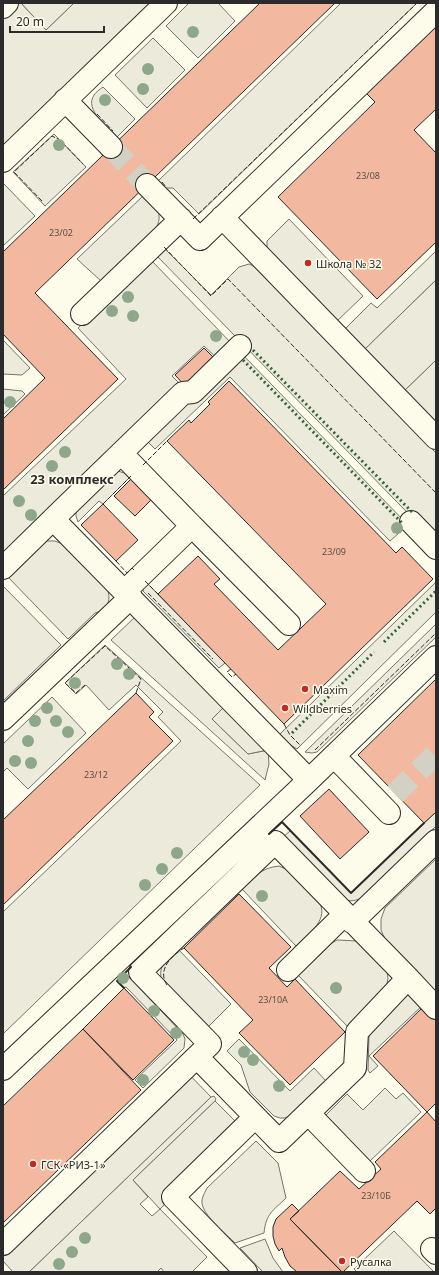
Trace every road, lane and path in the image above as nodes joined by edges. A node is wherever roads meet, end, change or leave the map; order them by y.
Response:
1 (7, 3) edge
2 (166, 3) edge
3 (3, 6) edge
4 (436, 11) edge
5 (66, 100) junction
6 (111, 147) tunnel mouth
7 (3, 161) edge
8 (147, 185) tunnel mouth
9 (222, 217) junction
10 (181, 219) junction
11 (82, 314) dead end
12 (240, 346) dead end
13 (436, 438) edge
14 (121, 453) junction
15 (53, 518) junction
16 (411, 522) dead end
17 (192, 526) junction
18 (436, 548) edge
19 (3, 568) edge
20 (128, 594) junction
21 (289, 624) dead end
22 (436, 658) edge
23 (3, 719) edge
24 (334, 756) junction
25 (309, 780) junction
26 (389, 804) dead end
27 (436, 841) edge
28 (349, 918) junction
29 (288, 970) dead end
30 (408, 978) junction
31 (436, 1008) edge
32 (197, 1057) junction
33 (3, 1069) edge
34 (308, 1113) junction
35 (255, 1117) junction
36 (364, 1171) dead end
37 (3, 1244) edge
38 (246, 1272) edge

1 - 3 lane
2 - 5 lane
4 - 9 lane
5 - 6 lane
5 - 7 lane
8 - 10 lane
9 - 10 lane
9 - 13 lane
10 - 11 lane
12 - 14 lane
14 - 15 lane
14 - 17 lane
15 - 19 lane
15 - 20 lane
16 - 18 lane
17 - 20 lane
17 - 21 lane
20 - 23 lane
20 - 25 lane
22 - 24 lane
24 - 25 lane
24 - 26 lane
25 - 33 lane
27 - 28 lane
28 - 29 lane
28 - 30 lane
28 - 32 lane
30 - 31 lane
30 - 34 lane
32 - 35 lane
32 - 37 lane
34 - 35 lane
34 - 36 lane
35 - 38 lane

